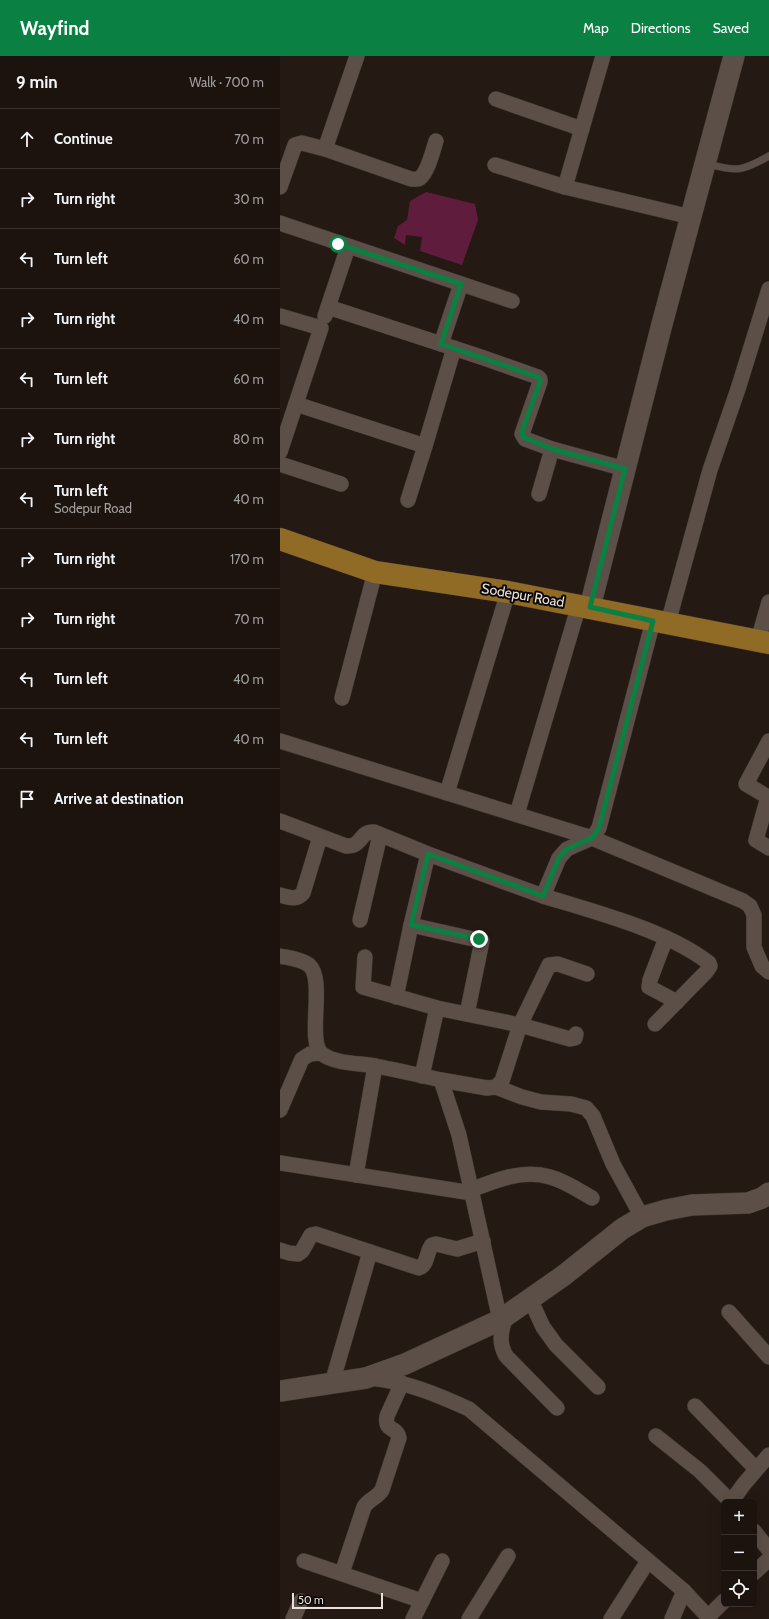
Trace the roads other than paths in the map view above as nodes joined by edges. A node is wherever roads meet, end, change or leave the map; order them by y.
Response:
1 (357, 56) edge
2 (734, 56) edge
3 (599, 57) edge
4 (496, 99) dead end
5 (582, 129) junction
6 (436, 141) dead end
7 (325, 149) junction
8 (769, 156) edge
9 (705, 163) junction
10 (495, 165) dead end
11 (280, 187) edge
12 (565, 187) junction
13 (691, 218) junction
14 (280, 223) edge
15 (348, 247) junction
16 (461, 284) junction
17 (769, 289) edge
18 (512, 301) dead end
19 (328, 307) junction
20 (280, 316) edge
21 (321, 328) junction
22 (763, 331) edge
23 (448, 346) junction
24 (296, 404) junction
25 (425, 446) junction
26 (552, 449) junction
27 (280, 452) edge
28 (280, 464) edge
29 (625, 469) junction
30 (341, 484) dead end
31 (539, 494) dead end
32 (408, 500) dead end
33 (280, 539) edge
34 (375, 572) junction
35 (508, 592) junction
36 (769, 602) edge
37 (584, 606) junction
38 (660, 622) junction
39 (763, 641) edge
40 (342, 698) dead end
41 (769, 741) edge
42 (280, 742) edge
43 (447, 793) junction
44 (517, 814) junction
45 (280, 821) edge
46 (380, 835) junction
47 (320, 837) junction
48 (592, 838) junction
49 (769, 848) edge
50 (428, 854) junction
51 (280, 895) edge
52 (543, 896) junction
53 (360, 920) dead end
54 (411, 925) junction
55 (666, 938) junction
56 (280, 956) edge
57 (365, 957) dead end
58 (769, 972) edge
59 (587, 974) dead end
60 (396, 997) junction
61 (677, 1002) junction
62 (437, 1008) junction
63 (467, 1014) junction
64 (654, 1024) dead end
65 (520, 1025) junction
66 (576, 1034) dead end
67 (321, 1053) junction
68 (375, 1066) junction
69 (422, 1076) junction
70 (441, 1080) junction
71 (496, 1087) junction
72 (280, 1110) edge
73 (280, 1163) edge
74 (356, 1175) junction
75 (472, 1192) junction
76 (769, 1193) edge
77 (592, 1198) dead end
78 (642, 1216) junction
79 (483, 1241) junction
80 (280, 1250) edge
81 (370, 1252) junction
82 (530, 1299) junction
83 (729, 1312) dead end
84 (503, 1318) junction
85 (769, 1357) edge
86 (366, 1378) junction
87 (332, 1383) junction
88 (402, 1383) junction
89 (598, 1387) dead end
90 (280, 1391) edge
91 (695, 1406) dead end
92 (557, 1408) dead end
93 (656, 1436) dead end
94 (769, 1455) edge
95 (756, 1469) junction
96 (728, 1499) edge
97 (733, 1499) edge
98 (757, 1535) edge
99 (769, 1550) edge
100 (508, 1556) dead end
101 (769, 1559) edge
102 (304, 1561) dead end
103 (648, 1561) junction
104 (442, 1562) dead end
105 (756, 1571) edge
106 (342, 1573) junction
107 (684, 1591) junction
108 (301, 1601) dead end
109 (422, 1601) junction
110 (721, 1604) edge
111 (709, 1618) edge
112 (293, 1619) edge
113 (413, 1619) edge
114 (468, 1619) edge
115 (611, 1619) edge
116 (672, 1619) edge

1 - 7 street
2 - 9 street
3 - 5 street
4 - 5 street
5 - 12 street
6 - 7 street
7 - 11 street
8 - 9 lane
9 - 13 street
10 - 12 street
12 - 13 street
13 - 29 street
14 - 15 street
15 - 16 street
15 - 19 street
16 - 18 street
16 - 23 street
17 - 22 street
19 - 21 street
19 - 23 street
20 - 21 street
21 - 24 street
22 - 38 street
23 - 25 street
23 - 26 street
24 - 25 street
24 - 27 street
25 - 32 street
26 - 29 street
26 - 31 street
28 - 30 street
29 - 37 street
33 - 34 main road, Sodepur Road
34 - 35 main road, Sodepur Road
34 - 40 street
35 - 37 main road, Sodepur Road
35 - 43 street
36 - 39 street
37 - 38 main road, Sodepur Road
37 - 44 street
38 - 39 main road, Sodepur Road
38 - 48 street
41 - 49 street
42 - 43 street
43 - 44 street
44 - 48 street
45 - 47 street
46 - 47 street
46 - 50 street
46 - 53 street
47 - 51 street
48 - 52 street
48 - 58 street
50 - 52 street
50 - 54 street
52 - 55 street
54 - 60 street
54 - 63 street
55 - 61 street
55 - 61 street
56 - 67 street
57 - 60 street
59 - 65 street
60 - 62 street
61 - 64 street
62 - 63 street
62 - 69 street
63 - 65 street
65 - 66 street
65 - 71 street
67 - 68 street
67 - 72 street
68 - 69 street
68 - 74 street
69 - 70 street
70 - 71 street
70 - 75 street
71 - 78 street
73 - 74 street
74 - 75 street
75 - 77 street
75 - 79 street
76 - 78 street
78 - 82 street
79 - 81 street
79 - 84 street
80 - 81 street
81 - 87 street
82 - 84 street
82 - 89 street
83 - 85 street
84 - 86 street
84 - 92 street
86 - 87 street
86 - 88 street
87 - 90 street
88 - 103 street
88 - 106 street
91 - 95 street
93 - 96 street
94 - 95 street
95 - 97 street
98 - 99 street
100 - 114 street
101 - 105 street
102 - 106 street
103 - 107 street
103 - 115 street
104 - 109 street
106 - 109 street
107 - 111 street
107 - 116 street
108 - 112 street
109 - 113 street
110 - 111 street

